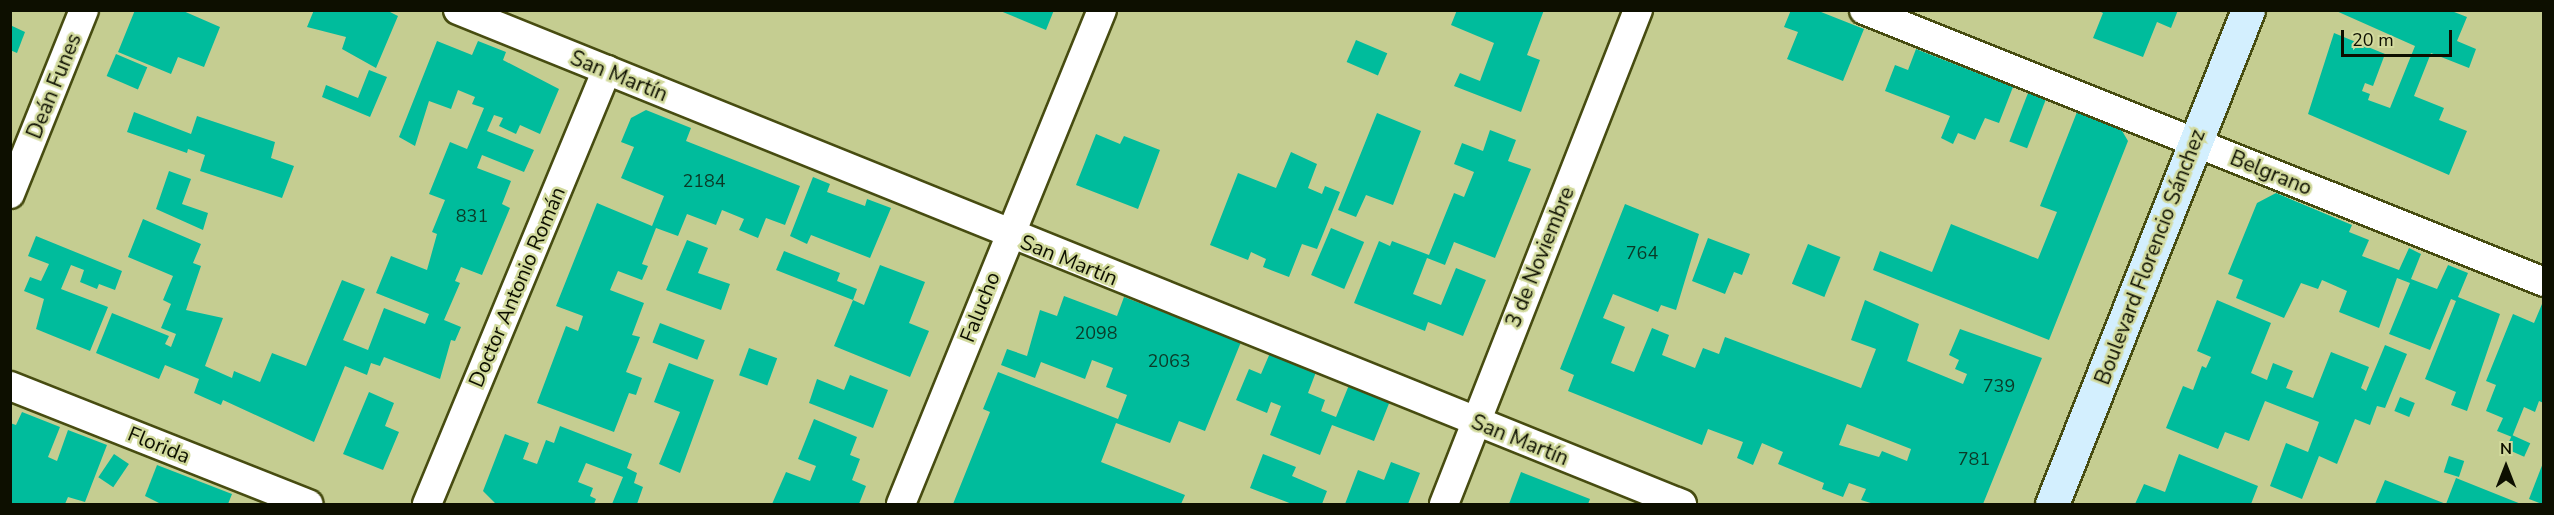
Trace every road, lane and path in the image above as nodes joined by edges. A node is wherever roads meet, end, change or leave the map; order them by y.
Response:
1 (84, 10) edge
2 (458, 10) edge
3 (1102, 10) edge
4 (1638, 10) edge
5 (1864, 10) edge
6 (2248, 10) edge
7 (608, 70) junction
8 (2195, 142) junction
9 (10, 194) edge
10 (1008, 235) junction
11 (2544, 282) edge
12 (10, 386) edge
13 (1473, 422) junction
14 (309, 504) edge
15 (427, 504) edge
16 (901, 504) edge
17 (1444, 504) edge
18 (1682, 504) edge
19 (2052, 504) edge

1 - 9 street, Deán Funes
2 - 7 street, San Martín
3 - 10 street, Falucho
4 - 13 street, 3 de Noviembre
5 - 8 street, Belgrano
6 - 8 main road, Boulevard Florencio Sánchez
7 - 10 street, San Martín
7 - 15 street, Doctor Antonio Román
8 - 11 street, Belgrano
8 - 19 main road, Boulevard Florencio Sánchez
10 - 13 street, San Martín
10 - 16 street, Falucho
12 - 14 street, Florida
13 - 17 street, 3 de Noviembre
13 - 18 street, San Martín

